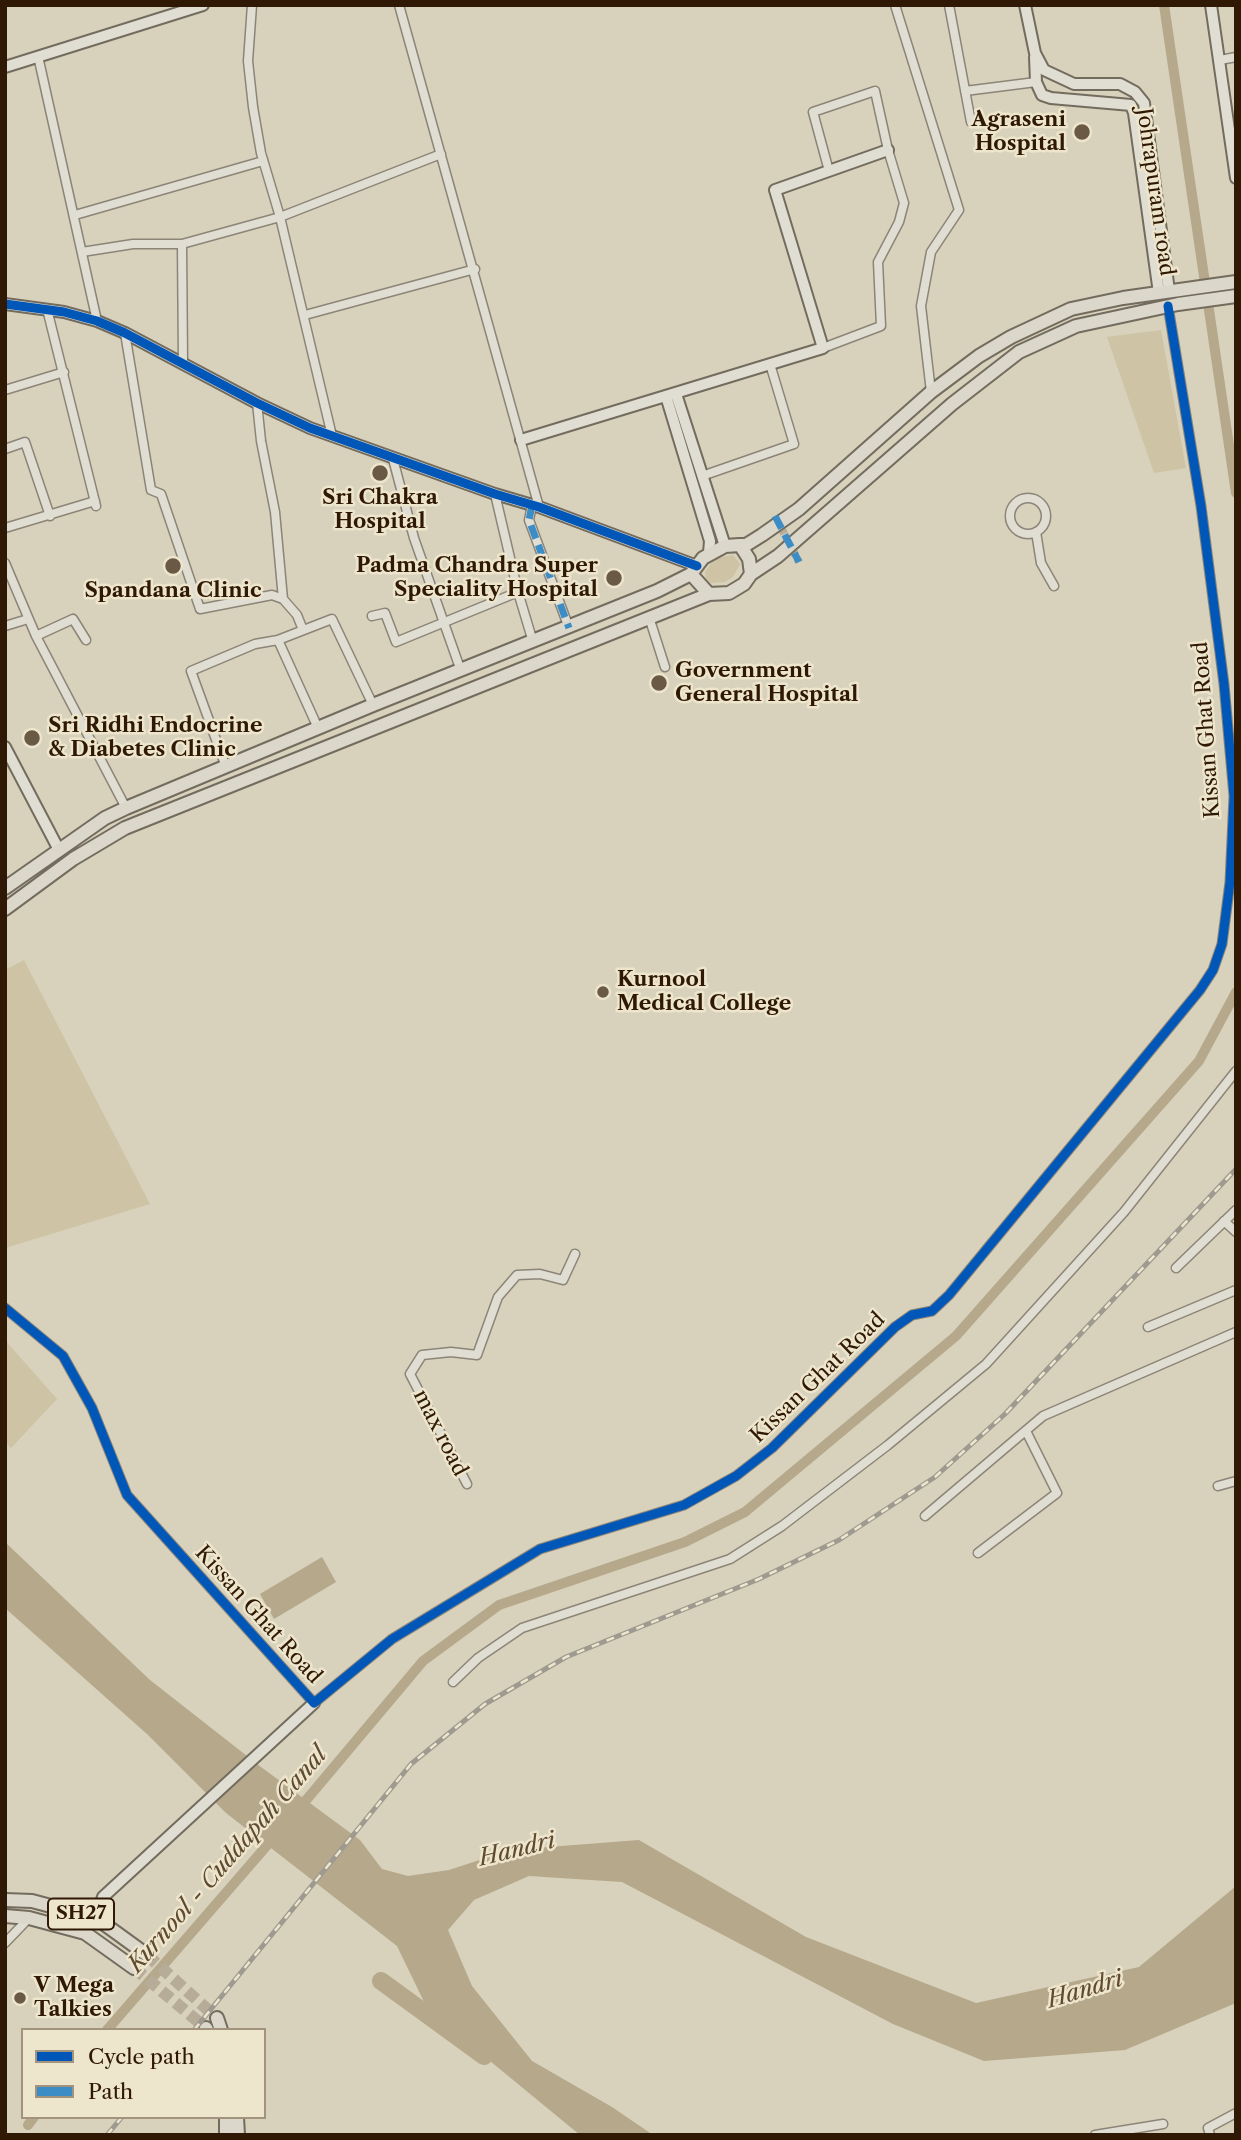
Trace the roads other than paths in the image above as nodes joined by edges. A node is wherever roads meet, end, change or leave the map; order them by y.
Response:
1 (203, 5) edge
2 (252, 5) edge
3 (399, 5) edge
4 (895, 5) edge
5 (949, 5) edge
6 (1025, 5) edge
7 (1211, 5) edge
8 (1035, 53) junction
9 (38, 56) junction
10 (1236, 57) edge
11 (1220, 60) junction
12 (5, 68) edge
13 (1035, 82) junction
14 (965, 91) junction
15 (971, 122) dead end
16 (888, 150) junction
17 (441, 154) junction
18 (263, 161) junction
19 (829, 171) junction
20 (1236, 178) edge
21 (75, 215) junction
22 (280, 217) junction
23 (182, 244) junction
24 (82, 252) junction
25 (475, 269) junction
26 (1236, 282) edge
27 (1169, 291) junction
28 (1236, 296) edge
29 (5, 304) edge
30 (1173, 305) junction
31 (47, 309) junction
32 (304, 315) junction
33 (97, 321) junction
34 (125, 333) junction
35 (823, 348) junction
36 (183, 364) junction
37 (770, 364) junction
38 (64, 372) junction
39 (5, 390) edge
40 (931, 392) junction
41 (671, 395) junction
42 (257, 403) junction
43 (332, 436) junction
44 (521, 440) junction
45 (5, 449) edge
46 (393, 459) junction
47 (696, 478) junction
48 (495, 494) junction
49 (536, 506) junction
50 (50, 516) junction
51 (5, 528) edge
52 (1035, 532) junction
53 (740, 545) junction
54 (725, 546) junction
55 (709, 554) junction
56 (5, 563) edge
57 (694, 570) junction
58 (751, 573) junction
59 (9, 582) edge
60 (1054, 586) dead end
61 (518, 592) junction
62 (709, 594) junction
63 (283, 599) junction
64 (372, 616) dead end
65 (649, 617) junction
66 (28, 619) junction
67 (444, 623) junction
68 (5, 626) edge
69 (569, 628) junction
70 (303, 630) junction
71 (36, 636) junction
72 (86, 640) dead end
73 (278, 640) junction
74 (533, 642) junction
75 (665, 667) dead end
76 (461, 671) junction
77 (373, 705) junction
78 (318, 728) junction
79 (5, 747) edge
80 (226, 767) junction
81 (126, 808) junction
82 (60, 850) junction
83 (68, 863) junction
84 (5, 888) edge
85 (5, 909) edge
86 (1236, 1071) edge
87 (1236, 1210) edge
88 (1224, 1221) junction
89 (1236, 1232) edge
90 (575, 1254) dead end
91 (1176, 1268) dead end
92 (1236, 1290) edge
93 (5, 1308) edge
94 (1148, 1327) dead end
95 (1236, 1332) edge
96 (1026, 1431) junction
97 (1236, 1482) edge
98 (467, 1484) dead end
99 (1218, 1486) dead end
100 (925, 1516) dead end
101 (978, 1553) dead end
102 (453, 1682) dead end
103 (314, 1703) junction
104 (5, 1900) edge
105 (5, 1916) edge
106 (29, 1918) junction
107 (96, 1918) junction
108 (5, 1943) edge
109 (146, 1955) tunnel mouth
110 (134, 1968) tunnel mouth
111 (1236, 2113) edge
112 (1163, 2124) dead end
113 (1095, 2135) edge
114 (1210, 2135) edge

1 - 9 street
2 - 18 street
3 - 17 street
4 - 40 street
5 - 14 street
6 - 8 street, Johrapuram road
7 - 11 street
8 - 13 street
8 - 27 street, Johrapuram road
9 - 12 street
9 - 21 street
10 - 11 street
11 - 20 street
13 - 14 street
13 - 27 street, Johrapuram road
14 - 15 street
16 - 19 street
16 - 19 street
16 - 35 street
17 - 22 street
17 - 25 street
18 - 21 street
18 - 22 street
19 - 35 street
21 - 24 street
22 - 23 street
22 - 32 street
23 - 24 street
23 - 36 street
24 - 33 street
25 - 32 street
25 - 44 street
26 - 27 main road
27 - 40 main road
28 - 30 main road
29 - 31 street
30 - 58 main road
30 - 103 street, Kissan Ghat Road
31 - 33 street
31 - 38 street
32 - 43 street
33 - 34 street
34 - 36 street
34 - 63 street
35 - 37 street
36 - 42 street
37 - 41 street
37 - 47 street
38 - 39 street
38 - 50 street
40 - 53 main road
41 - 44 street
41 - 47 street
42 - 43 street
42 - 63 street
43 - 46 street
44 - 49 street
45 - 50 street
46 - 48 street
46 - 67 street
47 - 54 street
47 - 55 street
48 - 49 street
48 - 61 street
49 - 57 street
49 - 69 street
50 - 51 street
52 - 52 street
52 - 60 street
53 - 54 main road
53 - 58 main road
54 - 55 main road
55 - 57 main road
56 - 59 street
57 - 62 main road
57 - 69 main road
58 - 62 main road
59 - 66 street
61 - 67 street
61 - 74 street
62 - 65 main road
63 - 70 street
64 - 67 street
65 - 75 street
65 - 83 main road
66 - 68 street
66 - 71 street
67 - 76 street
69 - 74 main road
70 - 73 street
70 - 77 street
71 - 72 street
71 - 81 street
73 - 78 street
73 - 80 street
74 - 76 main road
76 - 77 main road
77 - 78 main road
78 - 80 main road
79 - 82 street
80 - 81 main road
81 - 82 main road
82 - 83 main road
82 - 84 main road
83 - 85 main road
86 - 102 street
87 - 88 street
88 - 89 street
88 - 91 street
90 - 98 street, max road
92 - 94 street
93 - 103 street, Kissan Ghat Road
95 - 96 street
96 - 100 street
96 - 101 street
97 - 99 street
103 - 107 street
104 - 107 main road, SH27
105 - 106 main road, SH27
106 - 108 street
106 - 110 main road, SH27
107 - 109 main road, SH27
111 - 114 street
112 - 113 street

